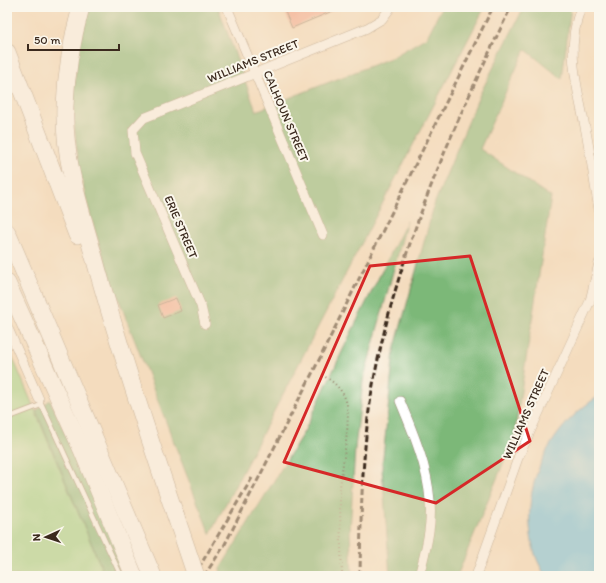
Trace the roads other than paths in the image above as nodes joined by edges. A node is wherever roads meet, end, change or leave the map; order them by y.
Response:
1 (81, 7) edge
2 (226, 7) edge
3 (391, 7) edge
4 (581, 7) edge
5 (7, 52) edge
6 (254, 74) junction
7 (132, 141) joint
8 (599, 209) edge
9 (7, 232) edge
10 (323, 235) dead end
11 (599, 263) edge
12 (7, 283) edge
13 (205, 324) dead end
14 (7, 326) edge
15 (115, 336) junction
16 (400, 401) dead end
17 (40, 402) junction
18 (7, 418) edge
19 (121, 576) edge
20 (134, 576) edge
21 (153, 576) edge
22 (196, 576) edge
23 (419, 576) edge
24 (476, 576) edge

1 - 15 highway
2 - 6 street, CALHOUN STREET
3 - 6 street, WILLIAMS STREET
4 - 8 street
5 - 15 highway
6 - 7 street, WILLIAMS STREET
6 - 10 street, CALHOUN STREET
7 - 13 street, ERIE STREET
9 - 21 highway
11 - 24 street, WILLIAMS STREET
12 - 20 highway
14 - 17 street
15 - 22 highway, bridge
16 - 23 street
17 - 18 lane
17 - 19 lane

